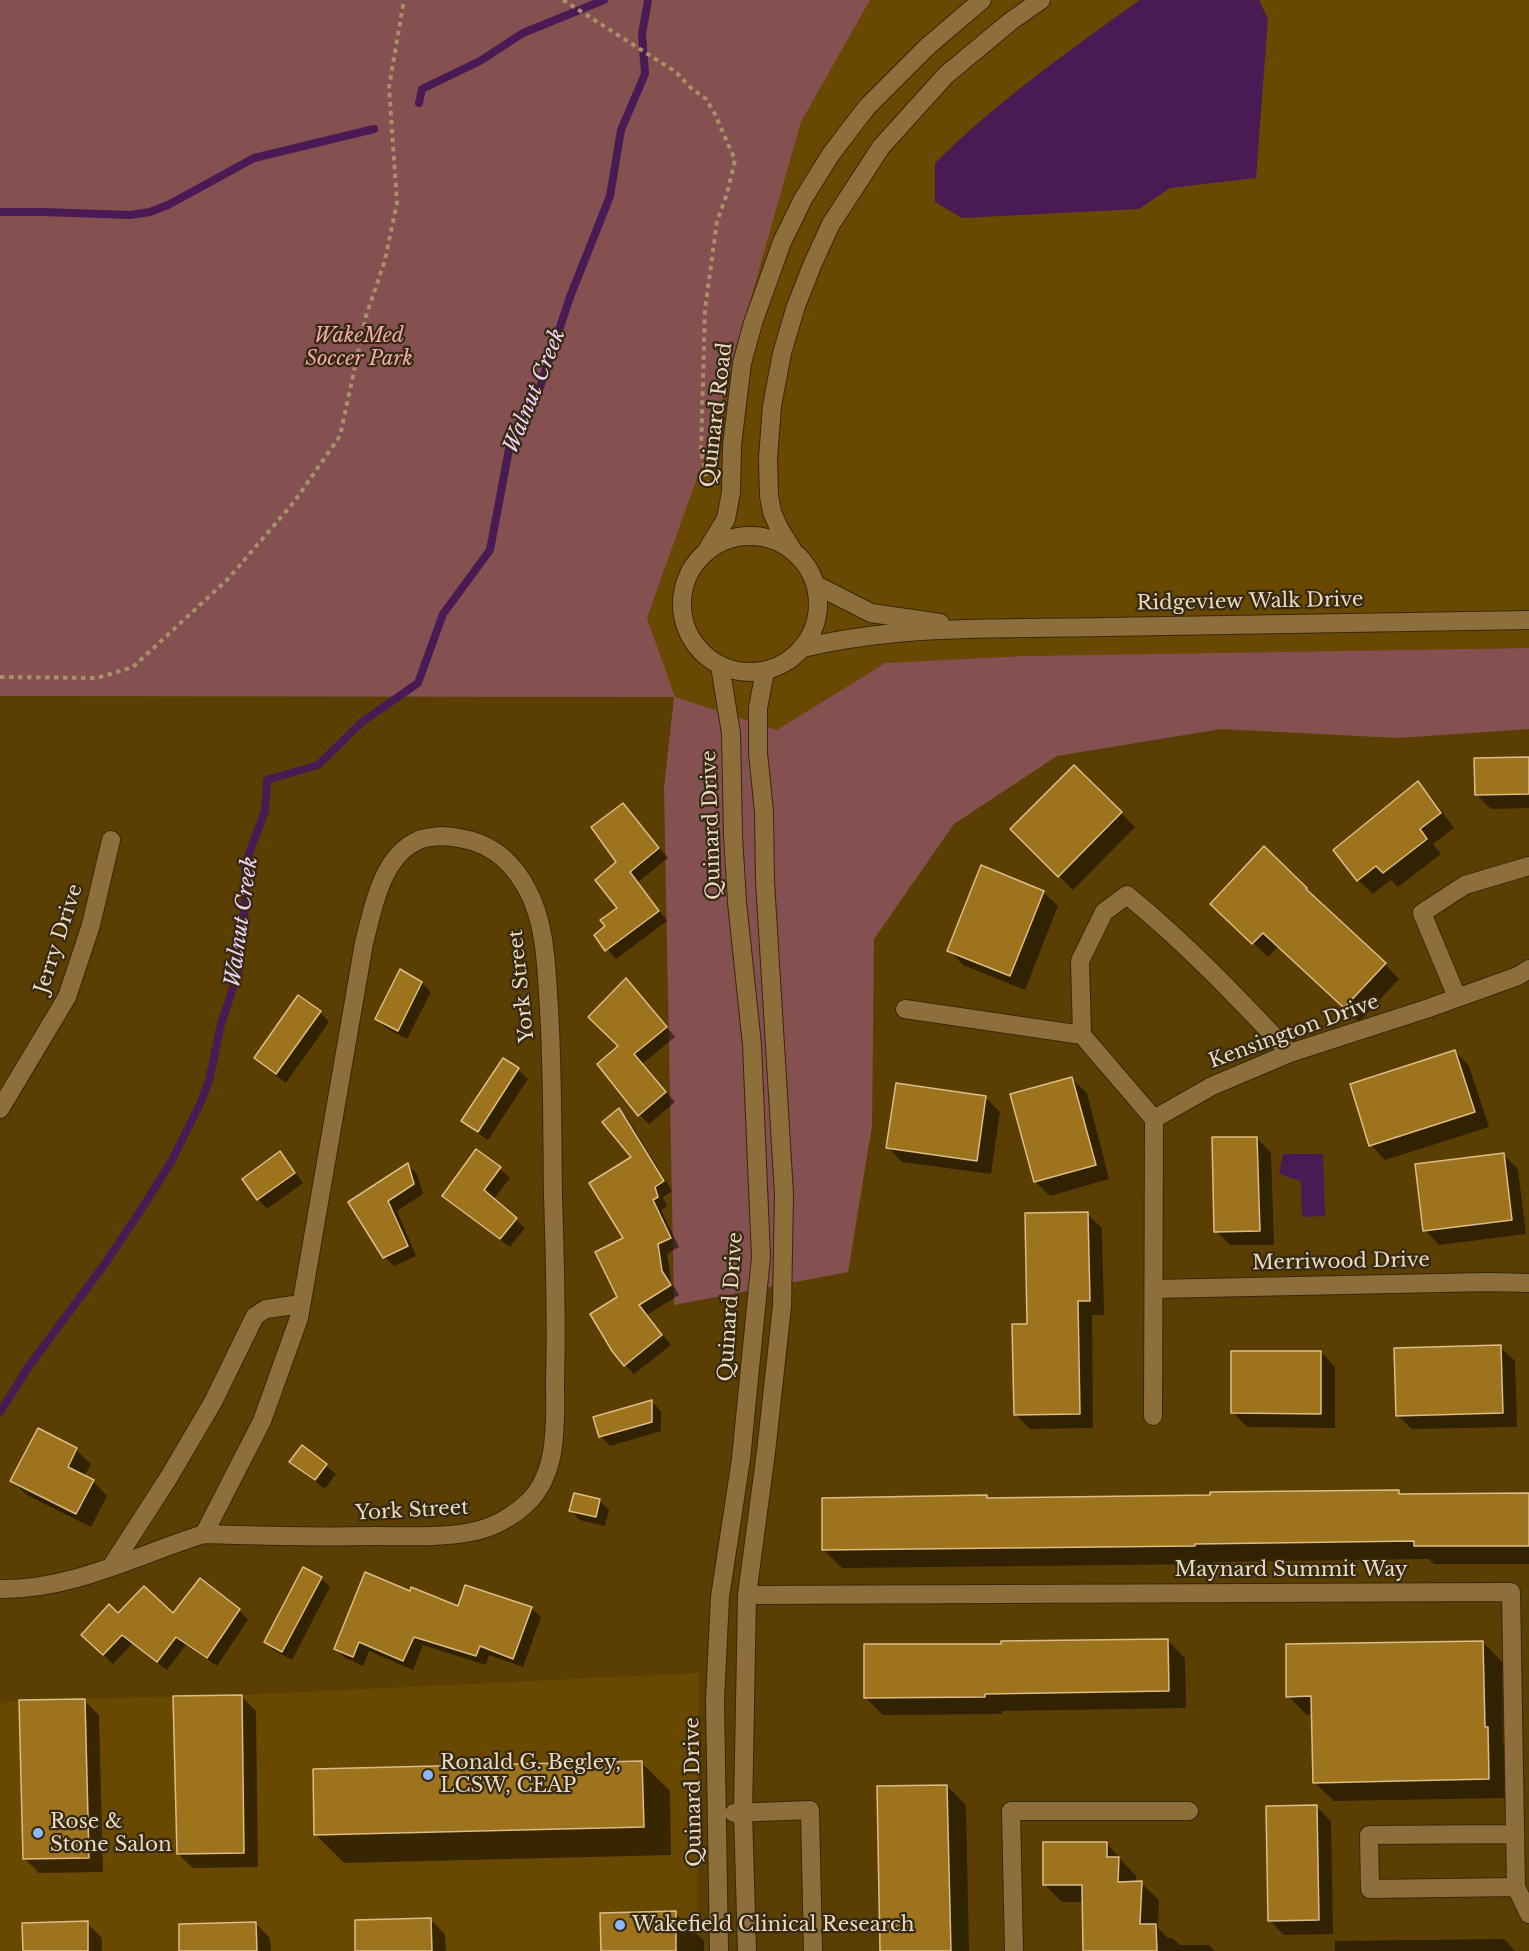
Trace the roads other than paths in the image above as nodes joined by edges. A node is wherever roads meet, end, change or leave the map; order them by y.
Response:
1 (982, 0) edge
2 (1041, 0) edge
3 (792, 549) junction
4 (707, 550) junction
5 (816, 585) junction
6 (1529, 620) edge
7 (972, 627) junction
8 (803, 648) junction
9 (720, 666) junction
10 (765, 671) junction
11 (111, 840) dead end
12 (1529, 866) edge
13 (1529, 969) edge
14 (1457, 997) junction
15 (905, 1009) dead end
16 (1082, 1035) junction
17 (1290, 1053) junction
18 (0, 1109) edge
19 (1155, 1119) junction
20 (1529, 1283) edge
21 (1154, 1289) junction
22 (301, 1304) junction
23 (1153, 1416) dead end
24 (204, 1534) junction
25 (111, 1567) junction
26 (0, 1589) edge
27 (747, 1595) junction
28 (1188, 1811) dead end
29 (743, 1812) junction
30 (717, 1814) junction
31 (1515, 1834) junction
32 (1516, 1887) junction
33 (1529, 1914) edge
34 (719, 1951) edge
35 (747, 1951) edge
36 (813, 1951) edge
37 (1014, 1951) edge

1 - 4 street, Quinard Road
2 - 3 street
3 - 4 street
3 - 5 street
4 - 9 street
5 - 7 street, Ridgeview Walk Drive
5 - 8 street
6 - 7 street, Ridgeview Walk Drive
7 - 8 street, Ridgeview Walk Drive
8 - 10 street
9 - 10 street
9 - 30 street, Quinard Drive
10 - 27 street
11 - 18 street, Jerry Drive
12 - 14 street
13 - 14 street, Kensington Drive
14 - 17 street, Kensington Drive
15 - 16 street
16 - 17 street
16 - 19 street
17 - 19 street, Kensington Drive
19 - 21 street
20 - 21 street, Merriwood Drive
21 - 23 street
22 - 24 street, York Street
22 - 24 street, York Street
22 - 25 street
24 - 25 street, York Street
25 - 26 street, York Street
27 - 29 street
27 - 31 street, Maynard Summit Way
28 - 37 street
29 - 30 street
29 - 35 street
29 - 36 street
30 - 34 street, Quinard Drive
31 - 32 street, Maynard Summit Way
31 - 32 street
32 - 33 street, Maynard Summit Way

